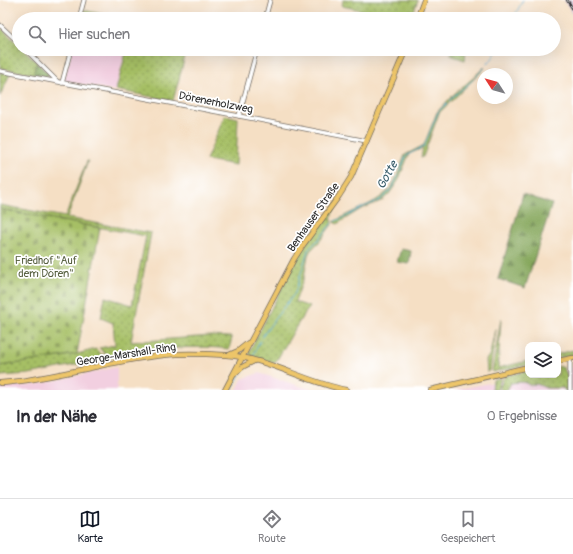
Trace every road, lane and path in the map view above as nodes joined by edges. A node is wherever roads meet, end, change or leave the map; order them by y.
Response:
1 (84, 0) edge
2 (270, 0) edge
3 (424, 0) edge
4 (81, 12) edge
5 (267, 12) edge
6 (420, 12) edge
7 (0, 25) edge
8 (12, 36) edge
9 (32, 56) edge
10 (70, 56) edge
11 (255, 56) edge
12 (403, 56) edge
13 (0, 71) edge
14 (57, 81) junction
15 (62, 82) junction
16 (239, 116) junction
17 (367, 141) junction
18 (251, 340) junction
19 (228, 355) junction
20 (242, 358) junction
21 (571, 358) edge
22 (561, 360) edge
23 (254, 361) junction
24 (525, 368) edge
25 (232, 376) junction
26 (0, 383) edge
27 (225, 390) edge
28 (346, 390) edge
29 (430, 390) edge
30 (570, 390) edge

1 - 4 street
2 - 5 street
3 - 6 main road
7 - 8 street
9 - 14 street
10 - 15 street
11 - 16 street
12 - 17 main road, Benhauser Straße
13 - 14 street, Dörenerholzweg
14 - 15 street, Dörenerholzweg
15 - 16 street, Dörenerholzweg
16 - 17 street, Dörenerholzweg
17 - 18 main road, Benhauser Straße
18 - 19 main road
18 - 20 main road, Benhauser Straße
19 - 20 main road, George-Marshall-Ring
19 - 26 main road, George-Marshall-Ring
20 - 23 main road, George-Marshall-Ring
20 - 25 main road, Benhauser Straße
21 - 22 main road
21 - 30 street
23 - 25 main road
23 - 28 main road, George-Marshall-Ring
24 - 29 main road
25 - 27 main road, Benhauser Straße

